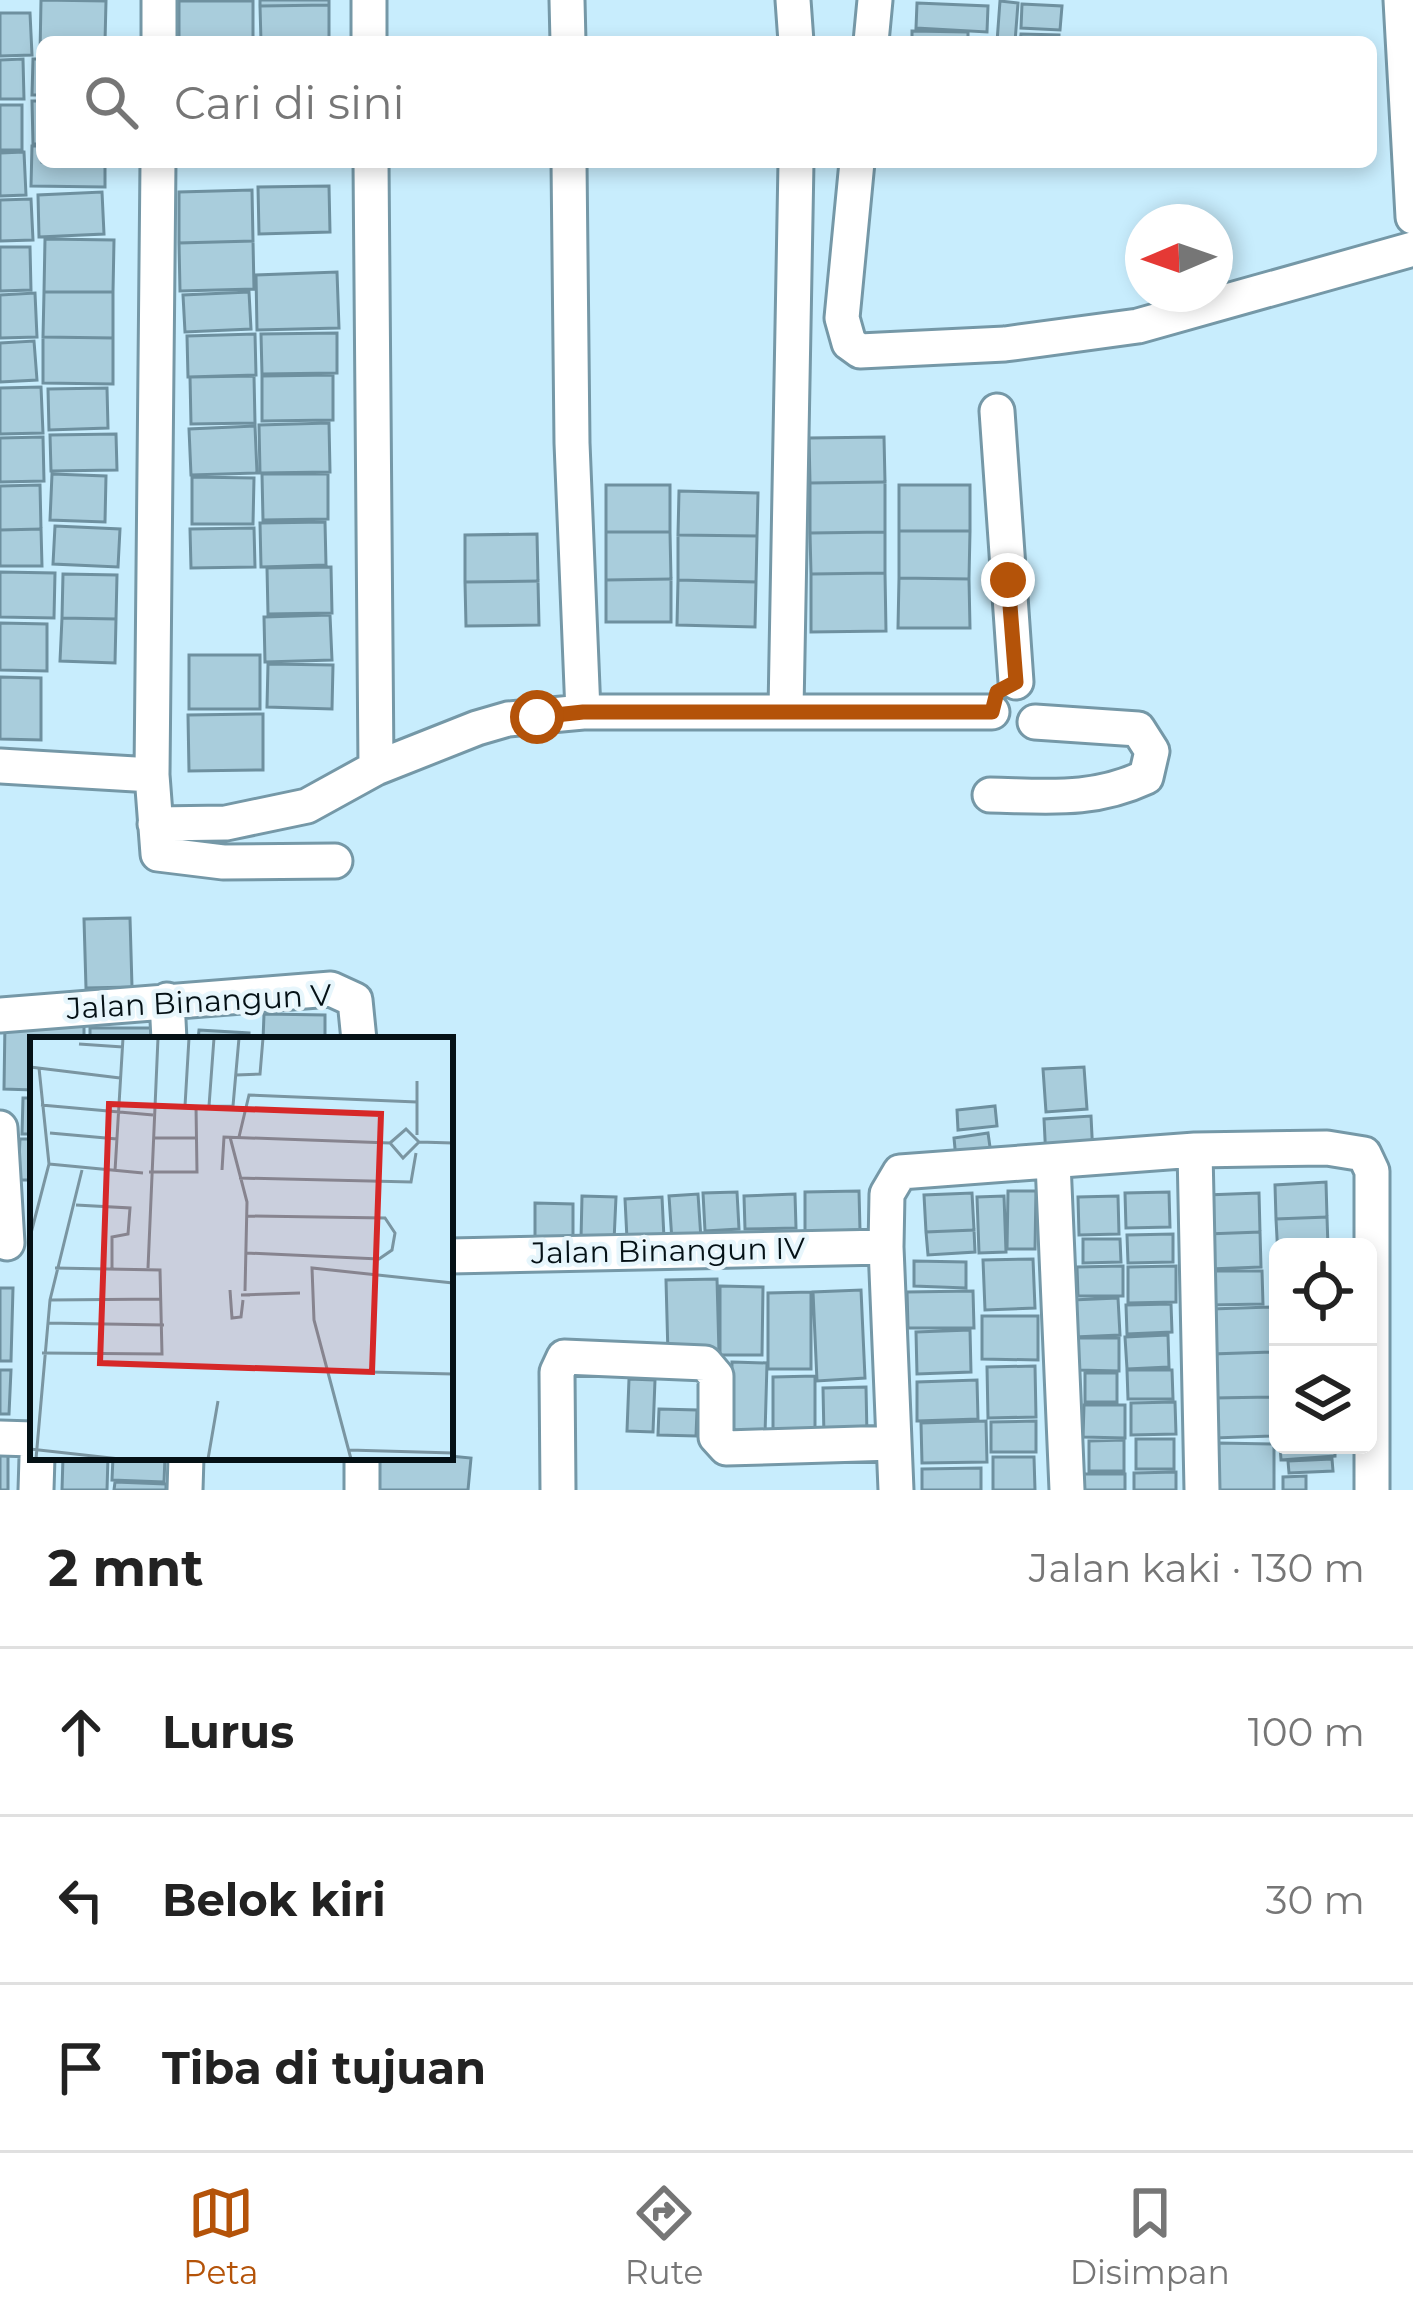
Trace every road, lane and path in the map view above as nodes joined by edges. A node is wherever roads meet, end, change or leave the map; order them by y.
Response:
1 (159, 0) edge
2 (369, 0) edge
3 (567, 0) edge
4 (793, 0) edge
5 (875, 0) edge
6 (1401, 0) edge
7 (159, 36) edge
8 (369, 36) edge
9 (568, 36) edge
10 (796, 36) edge
11 (872, 36) edge
12 (158, 168) edge
13 (370, 168) edge
14 (569, 168) edge
15 (796, 168) edge
16 (856, 168) edge
17 (1413, 217) edge
18 (1413, 249) edge
19 (997, 411) dead end
20 (1016, 682) junction
21 (786, 710) junction
22 (583, 712) junction
23 (992, 712) junction
24 (1035, 722) junction
25 (0, 766) edge
26 (376, 768) junction
27 (152, 775) junction
28 (990, 795) dead end
29 (155, 824) junction
30 (335, 861) dead end
31 (167, 1000) junction
32 (0, 1015) edge
33 (169, 1037) edge
34 (359, 1037) edge
35 (0, 1128) edge
36 (1195, 1150) junction
37 (1053, 1162) junction
38 (14, 1244) edge
39 (886, 1247) junction
40 (453, 1256) edge
41 (0, 1438) edge
42 (30, 1439) edge
43 (894, 1443) junction
44 (38, 1460) edge
45 (186, 1460) edge
46 (36, 1490) edge
47 (185, 1490) edge
48 (558, 1490) edge
49 (896, 1490) edge
50 (1066, 1490) edge
51 (1202, 1490) edge
52 (1372, 1490) edge

1 - 7 street
2 - 8 street
3 - 9 street
4 - 10 street
5 - 11 street
6 - 17 street
12 - 27 street
13 - 26 street
14 - 22 street
15 - 21 street
16 - 18 street
19 - 20 street
20 - 23 street
20 - 24 street
21 - 22 street
21 - 23 street
22 - 26 street
23 - 24 street
24 - 28 street
25 - 27 street
26 - 29 street
27 - 29 street
29 - 30 street
31 - 32 street, Jalan Binangun V
31 - 33 street
31 - 34 street, Jalan Binangun V
35 - 38 street
36 - 37 street
36 - 51 street
36 - 52 street
37 - 39 street
37 - 50 street
39 - 40 street, Jalan Binangun IV
39 - 43 street
41 - 42 street
43 - 48 street
43 - 49 street
44 - 46 street
45 - 47 street

